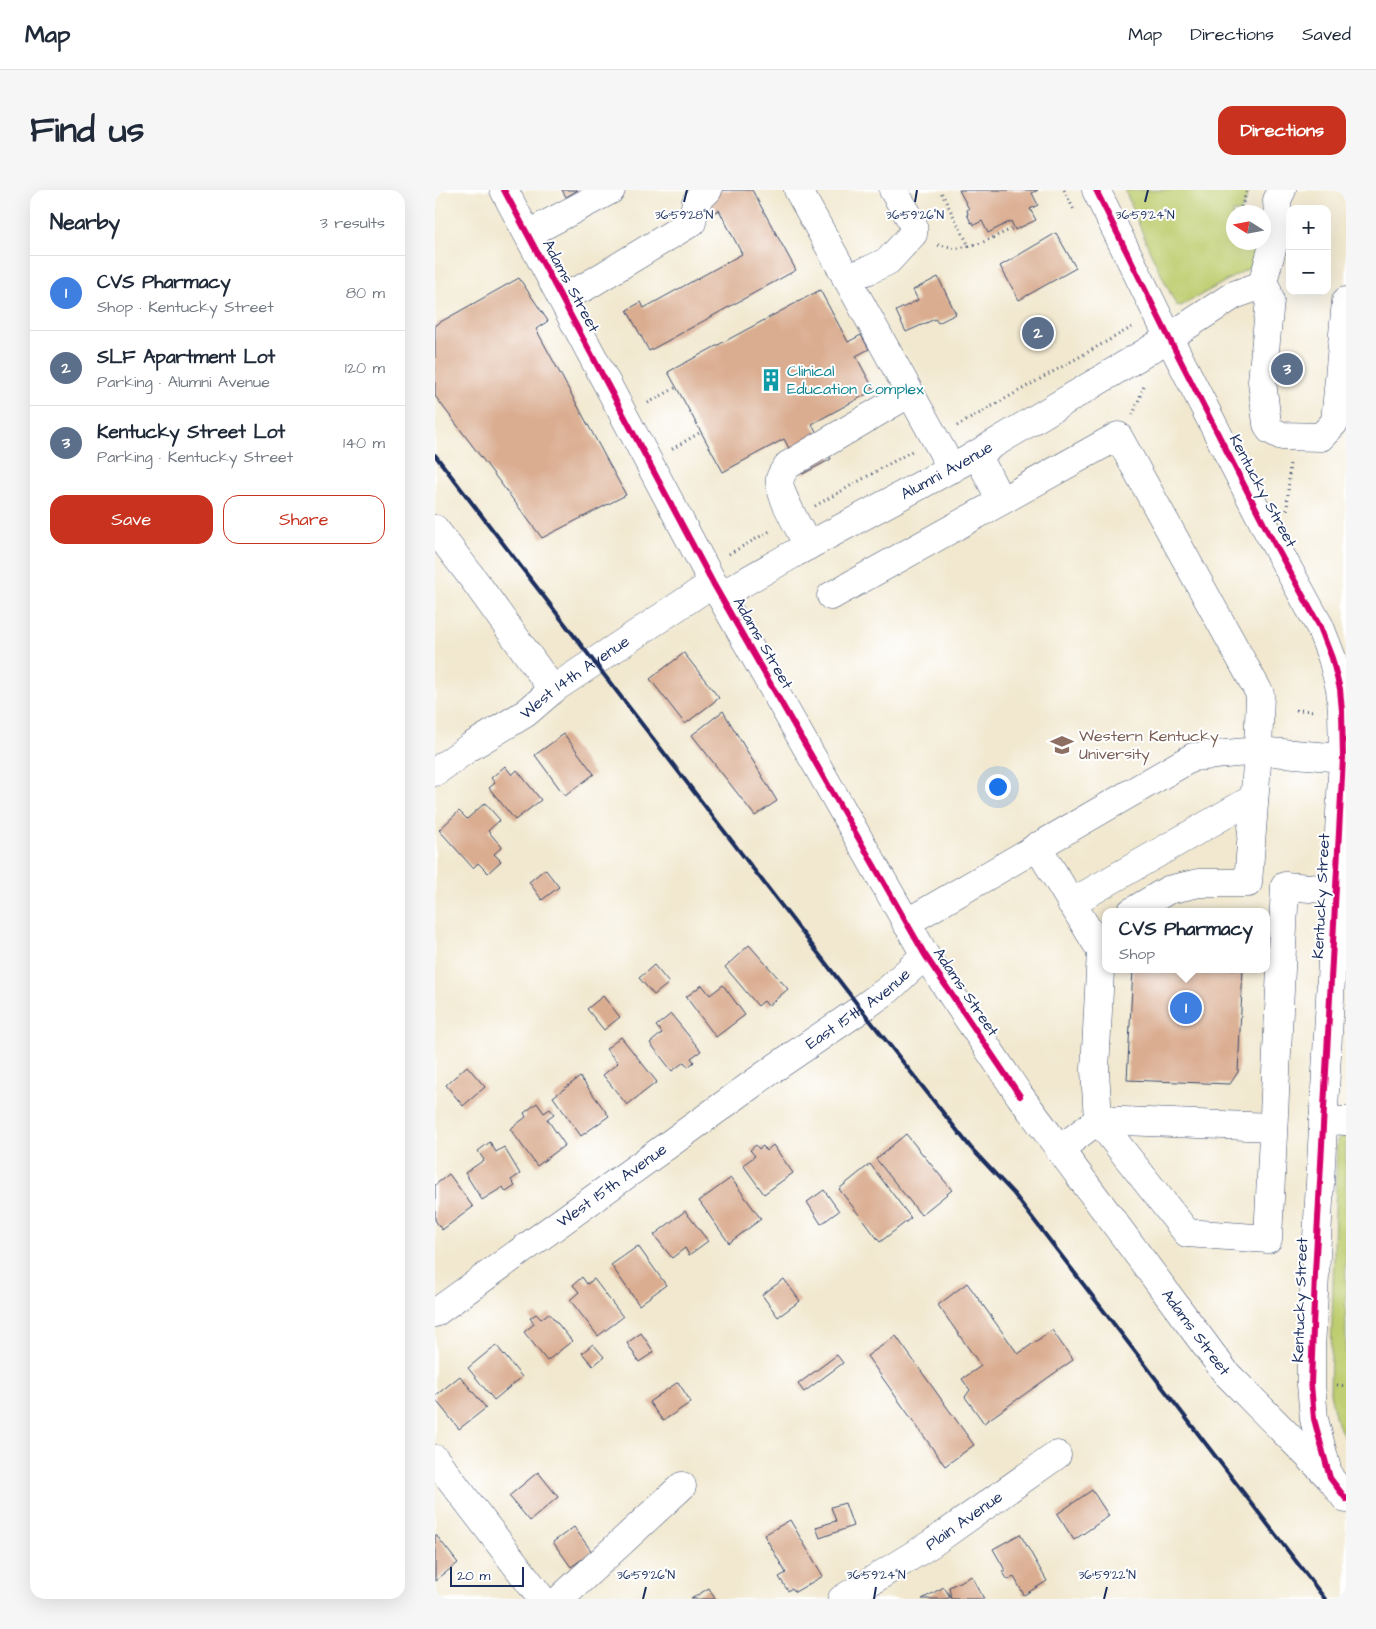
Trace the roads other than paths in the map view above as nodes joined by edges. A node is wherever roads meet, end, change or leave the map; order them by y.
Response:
1 (504, 190) edge
2 (611, 190) edge
3 (708, 190) edge
4 (798, 190) edge
5 (893, 190) edge
6 (1096, 190) edge
7 (1282, 190) edge
8 (528, 234) junction
9 (846, 278) junction
10 (1262, 285) junction
11 (561, 296) junction
12 (1346, 301) edge
13 (1169, 338) junction
14 (910, 393) junction
15 (977, 454) junction
16 (952, 469) junction
17 (1001, 500) junction
18 (435, 529) edge
19 (808, 546) junction
20 (717, 589) junction
21 (831, 596) dead end
22 (553, 690) junction
23 (1258, 751) junction
24 (1343, 758) junction
25 (435, 772) edge
26 (1254, 798) junction
27 (1037, 846) junction
28 (1249, 883) junction
29 (1285, 886) junction
30 (1335, 890) junction
31 (1071, 902) junction
32 (1138, 908) edge
33 (907, 923) junction
34 (1102, 945) edge
35 (925, 955) junction
36 (1102, 962) edge
37 (789, 1059) joint
38 (1098, 1120) junction
39 (1334, 1121) edge
40 (1273, 1127) junction
41 (1059, 1150) junction
42 (435, 1313) edge
43 (1057, 1454) dead end
44 (435, 1459) edge
45 (1330, 1478) junction
46 (682, 1486) dead end
47 (1346, 1500) edge
48 (542, 1599) edge
49 (559, 1599) edge
50 (843, 1599) edge

1 - 8 main road, Adams Street
2 - 8 main road
3 - 11 main road
4 - 9 main road
5 - 9 main road
6 - 13 main road, Kentucky Street
7 - 10 main road
8 - 11 main road, Adams Street
9 - 14 main road
10 - 12 main road
10 - 13 main road, Alumni Avenue
11 - 20 main road, Adams Street
13 - 15 main road, Alumni Avenue
13 - 24 main road, Kentucky Street
14 - 16 main road
14 - 19 main road
15 - 16 main road, Alumni Avenue
15 - 17 main road
16 - 19 main road, Alumni Avenue
17 - 21 main road
17 - 23 main road
18 - 22 main road
19 - 20 main road, Alumni Avenue
20 - 22 main road, West 14th Avenue
20 - 33 main road, Adams Street
22 - 25 main road, West 14th Avenue
23 - 24 main road
23 - 26 main road
23 - 27 main road
24 - 30 main road, Kentucky Street
26 - 28 main road
26 - 31 main road
27 - 31 main road
27 - 33 main road
28 - 29 main road
28 - 32 main road
29 - 30 main road
29 - 40 main road
30 - 39 main road, Kentucky Street
31 - 34 main road
33 - 35 main road, Adams Street
35 - 37 main road, East 15th Avenue
35 - 41 main road, Adams Street
36 - 38 main road
37 - 42 main road, West 15th Avenue
38 - 40 main road
38 - 40 main road
38 - 41 main road
39 - 45 main road, Kentucky Street
41 - 45 main road, Adams Street
43 - 50 main road, Plain Avenue
44 - 48 main road
45 - 47 main road
46 - 49 main road

